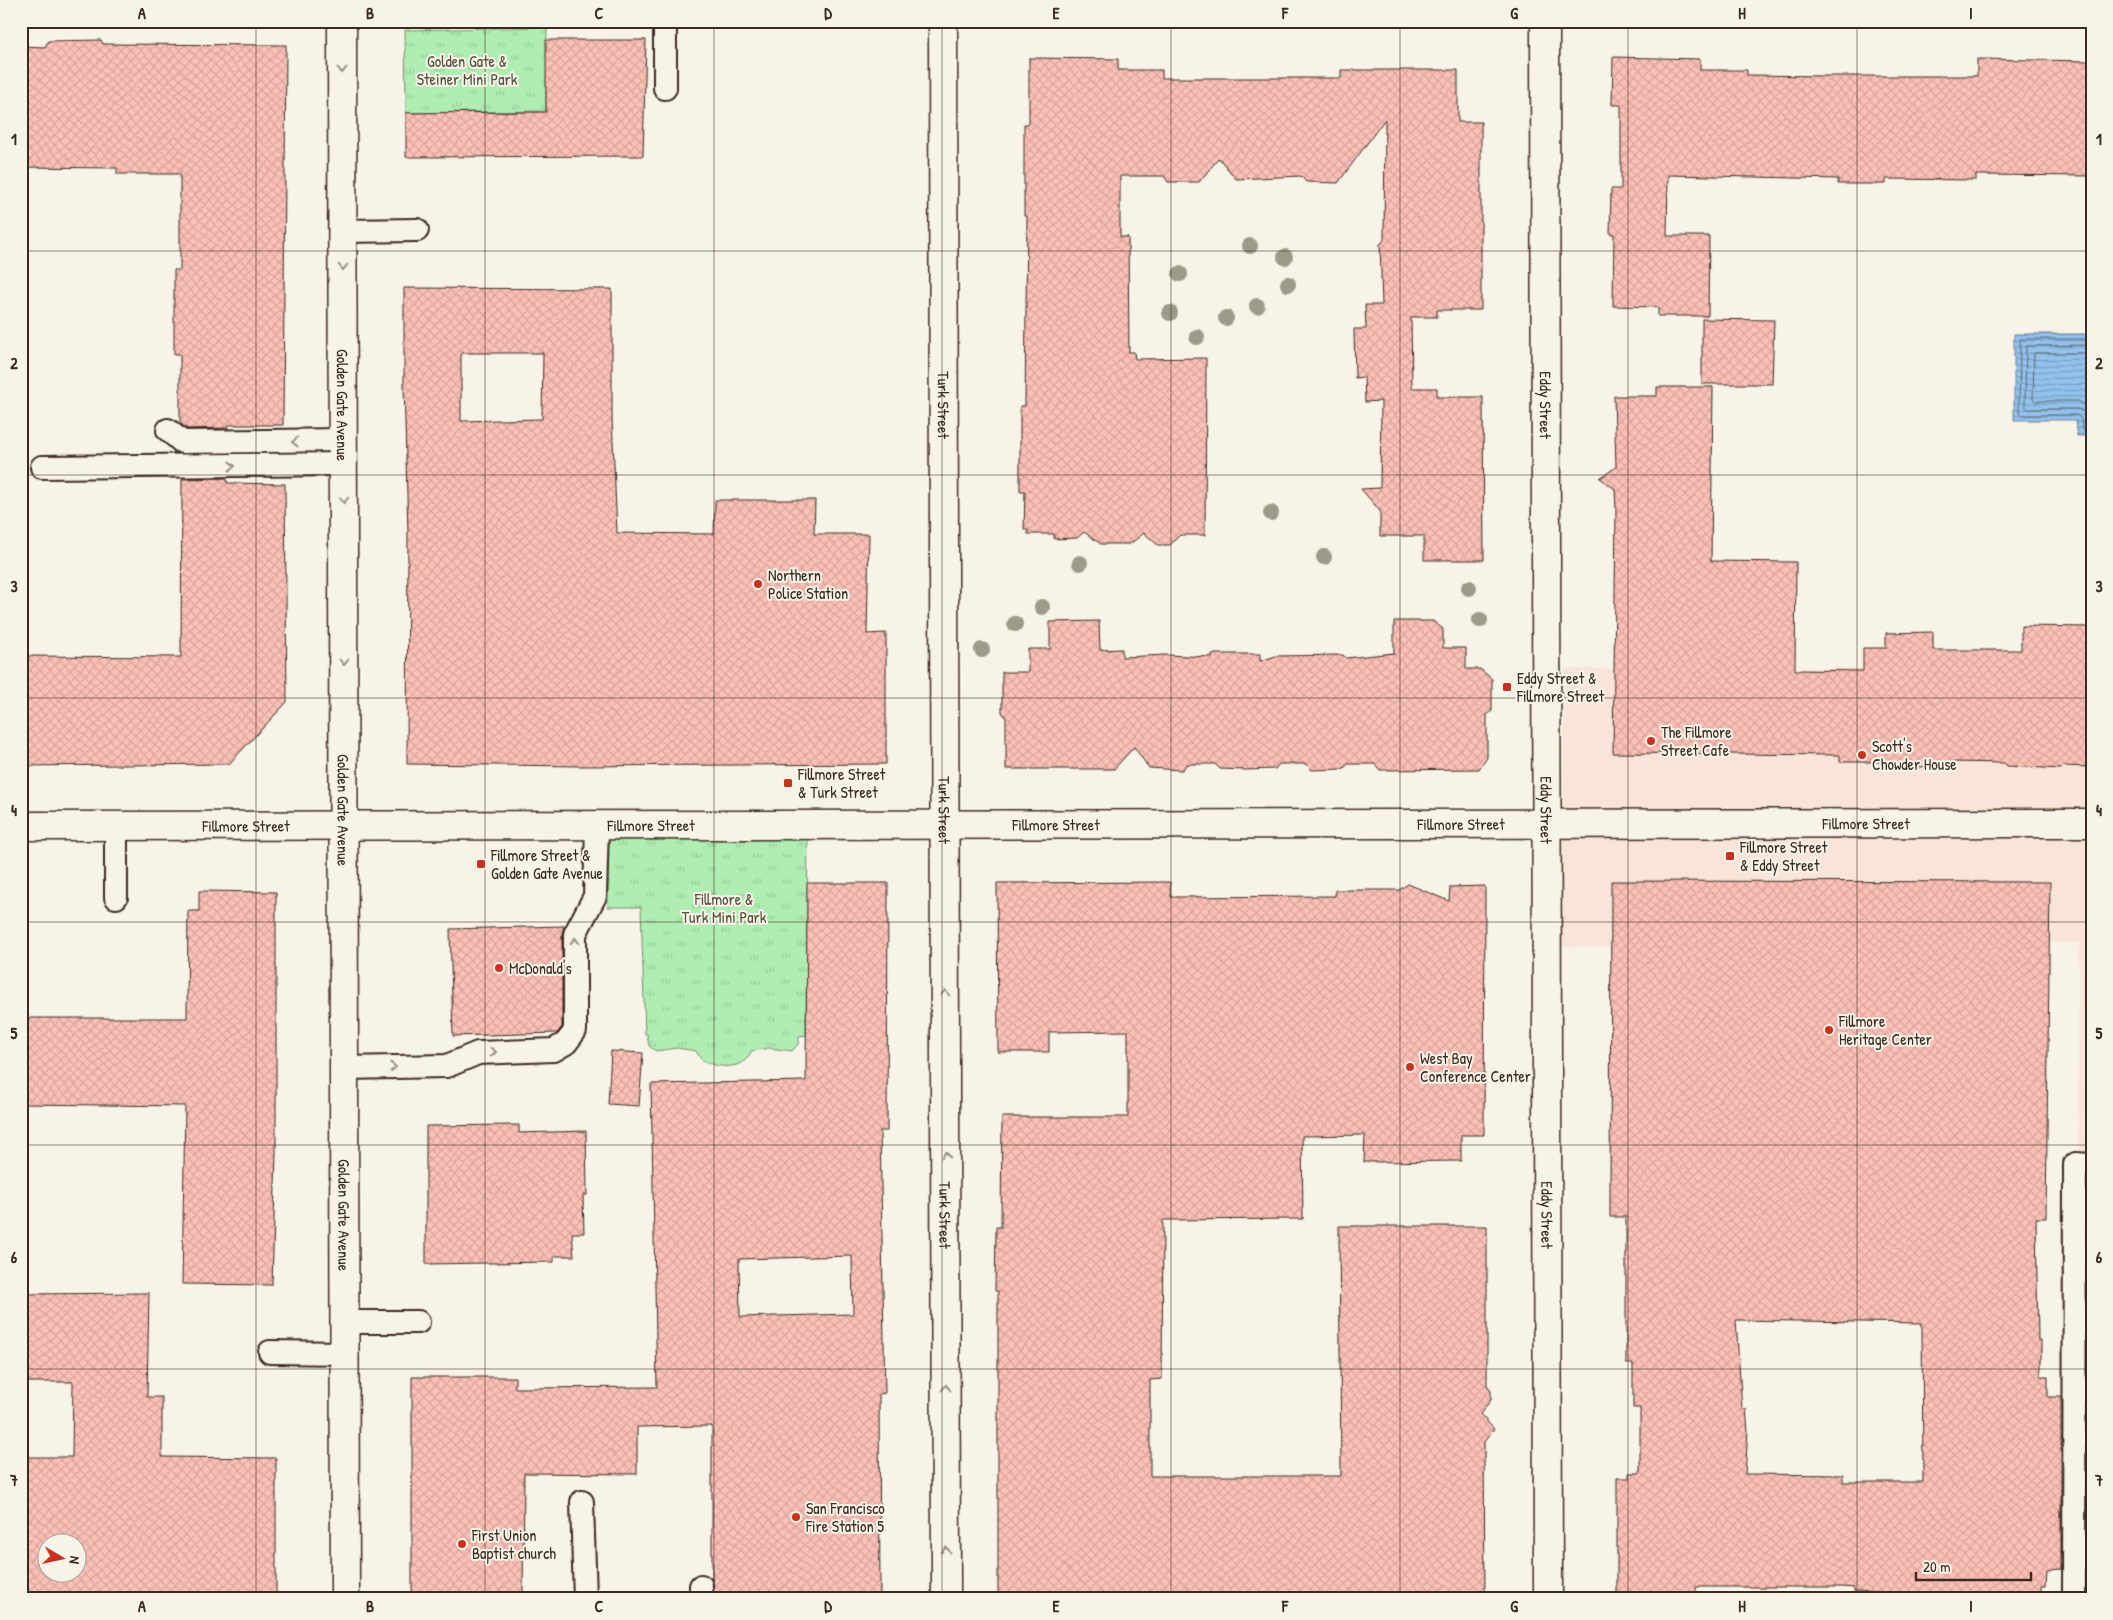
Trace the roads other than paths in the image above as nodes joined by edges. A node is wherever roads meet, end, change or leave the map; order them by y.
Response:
1 (342, 21) edge
2 (665, 21) edge
3 (943, 21) edge
4 (1545, 21) edge
5 (665, 88) dead end
6 (417, 230) dead end
7 (342, 232) junction
8 (344, 452) junction
9 (183, 466) junction
10 (42, 467) dead end
11 (1546, 823) junction
12 (2092, 823) edge
13 (945, 824) junction
14 (344, 825) junction
15 (597, 825) junction
16 (21, 826) edge
17 (116, 826) junction
18 (116, 897) dead end
19 (344, 1068) junction
20 (2092, 1165) edge
21 (344, 1322) junction
22 (418, 1322) dead end
23 (270, 1352) dead end
24 (344, 1353) junction
25 (582, 1502) dead end
26 (345, 1599) edge
27 (584, 1599) edge
28 (946, 1599) edge
29 (1548, 1599) edge
30 (2074, 1599) edge

1 -> 7 street, Golden Gate Avenue
2 - 5 lane
3 - 13 street, Turk Street
4 - 11 street, Eddy Street
6 - 7 lane
7 -> 8 street, Golden Gate Avenue
9 -> 8 lane
8 -> 9 lane
8 -> 14 street, Golden Gate Avenue
9 - 10 lane
11 - 12 street, Fillmore Street
11 - 13 street, Fillmore Street
11 - 29 street, Eddy Street
13 - 15 street, Fillmore Street
28 -> 13 street, Turk Street
14 - 15 street, Fillmore Street
14 - 17 street, Fillmore Street
14 - 19 street, Golden Gate Avenue
19 -> 15 lane
16 - 17 street, Fillmore Street
17 - 18 lane
19 - 21 street, Golden Gate Avenue
20 - 30 lane
21 - 22 lane
21 - 24 street, Golden Gate Avenue
23 - 24 lane
24 - 26 street, Golden Gate Avenue
25 - 27 lane

